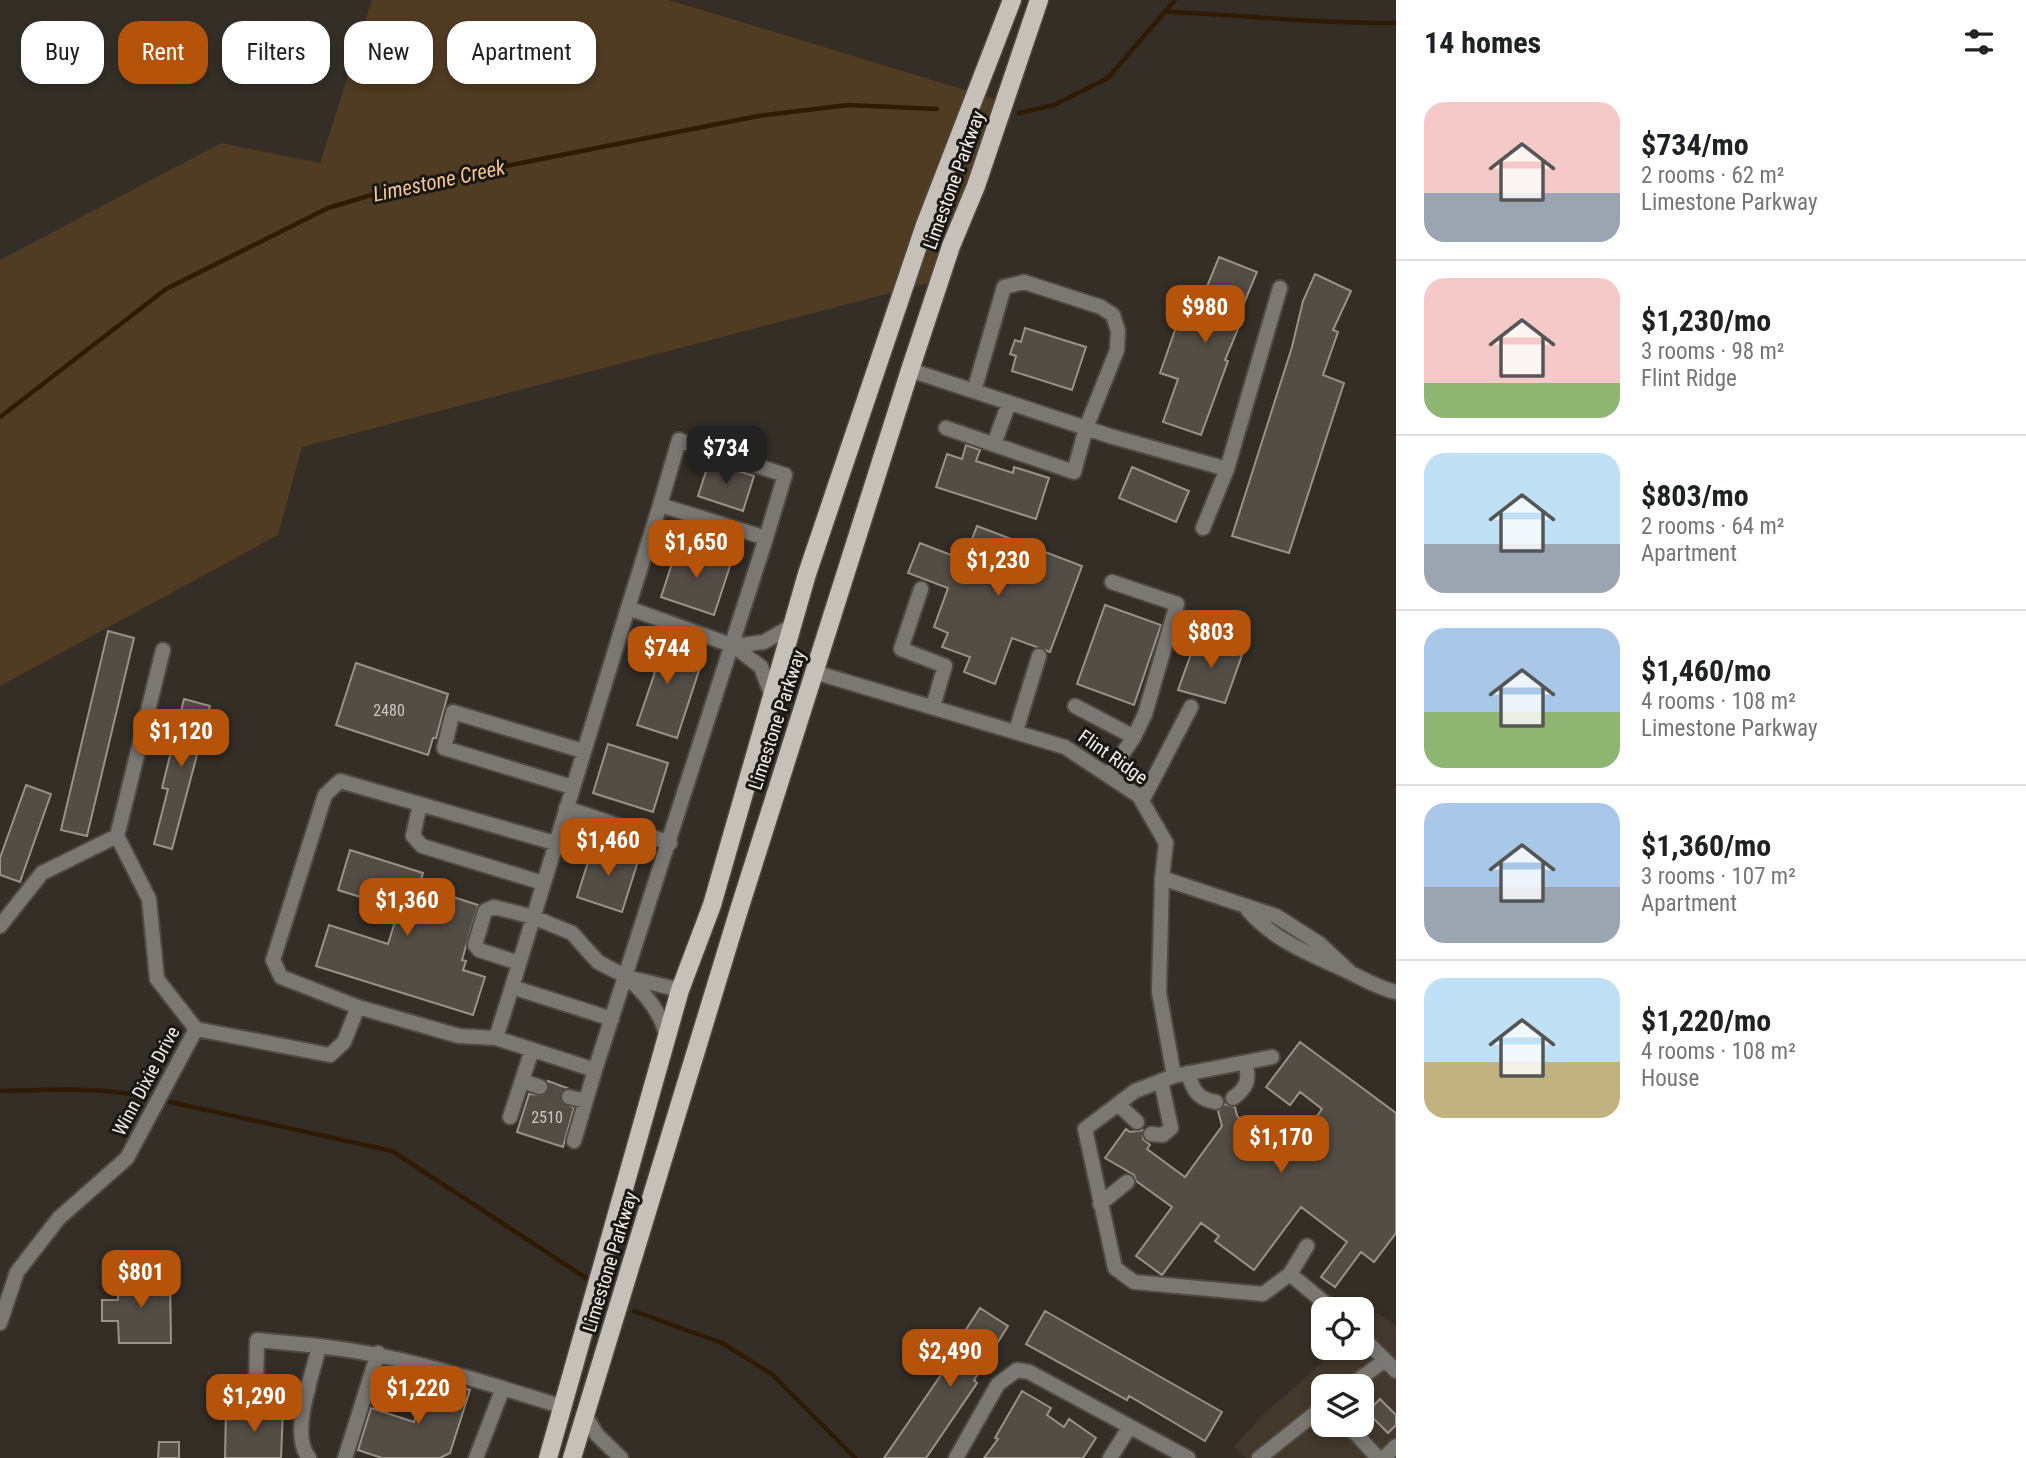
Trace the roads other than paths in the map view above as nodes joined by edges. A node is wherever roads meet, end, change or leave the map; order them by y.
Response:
1 (1012, 0) edge
2 (1040, 0) edge
3 (1280, 288) dead end
4 (879, 360) junction
5 (910, 370) junction
6 (974, 391) junction
7 (1009, 403) junction
8 (946, 428) dead end
9 (1086, 428) junction
10 (994, 444) junction
11 (1227, 469) junction
12 (660, 505) junction
13 (1203, 528) dead end
14 (766, 538) junction
15 (1112, 582) dead end
16 (921, 589) dead end
17 (628, 608) junction
18 (792, 626) junction
19 (734, 646) junction
20 (163, 650) dead end
21 (1039, 656) dead end
22 (814, 672) junction
23 (772, 696) junction
24 (933, 706) junction
25 (1074, 706) dead end
26 (1191, 707) dead end
27 (1016, 731) junction
28 (1134, 737) junction
29 (583, 751) junction
30 (1108, 775) junction
31 (572, 787) junction
32 (1142, 801) junction
33 (420, 804) junction
34 (566, 807) junction
35 (117, 836) junction
36 (555, 843) junction
37 (670, 843) junction
38 (1162, 878) junction
39 (543, 883) junction
40 (1247, 909) junction
41 (534, 917) junction
42 (0, 926) edge
43 (1291, 926) junction
44 (1284, 940) junction
45 (519, 963) junction
46 (1351, 973) junction
47 (626, 977) junction
48 (512, 987) junction
49 (680, 990) junction
50 (1396, 992) edge
51 (711, 1001) junction
52 (358, 1007) junction
53 (612, 1019) junction
54 (196, 1029) junction
55 (496, 1038) junction
56 (667, 1039) junction
57 (532, 1050) junction
58 (1272, 1057) dead end
59 (1246, 1062) junction
60 (596, 1070) junction
61 (1174, 1077) junction
62 (522, 1081) junction
63 (540, 1087) tunnel mouth
64 (569, 1097) tunnel mouth
65 (1233, 1098) dead end
66 (586, 1101) junction
67 (1216, 1101) dead end
68 (1118, 1104) junction
69 (510, 1117) dead end
70 (1137, 1122) dead end
71 (1151, 1134) dead end
72 (574, 1141) dead end
73 (1127, 1182) dead end
74 (1100, 1204) junction
75 (1307, 1246) dead end
76 (1290, 1274) junction
77 (1318, 1297) edge
78 (0, 1323) edge
79 (319, 1346) junction
80 (1374, 1349) edge
81 (378, 1353) junction
82 (1385, 1360) junction
83 (1396, 1371) edge
84 (1366, 1374) edge
85 (503, 1388) junction
86 (308, 1390) junction
87 (563, 1407) junction
88 (586, 1415) junction
89 (1311, 1417) edge
90 (1129, 1428) junction
91 (1359, 1437) edge
92 (1396, 1446) edge
93 (309, 1458) edge
94 (345, 1458) edge
95 (476, 1458) edge
96 (548, 1458) edge
97 (572, 1458) edge
98 (621, 1458) edge
99 (956, 1458) edge
100 (1110, 1458) edge
101 (1188, 1458) edge
102 (1259, 1458) edge
103 (1378, 1458) edge
104 (1384, 1458) edge

1 - 4 main road, Limestone Parkway
2 - 5 main road, Limestone Parkway
3 - 11 street
4 - 5 main road
4 - 18 main road, Limestone Parkway
5 - 6 street
5 - 22 main road, Limestone Parkway
6 - 7 street
6 - 9 street
7 - 9 street
7 - 10 street
8 - 10 street
9 - 10 street
9 - 11 street
11 - 13 street
12 - 14 street
12 - 14 street
12 - 17 street
14 - 19 street
15 - 28 street
16 - 24 street
17 - 19 street
17 - 29 street
18 - 19 street
18 - 23 main road, Limestone Parkway
19 - 23 street
19 - 37 street
20 - 35 street
21 - 27 street
22 - 24 street, Flint Ridge
22 - 51 main road, Limestone Parkway
23 - 49 main road, Limestone Parkway
24 - 27 street, Flint Ridge
25 - 28 street
26 - 32 street
27 - 30 street, Flint Ridge
28 - 30 street
29 - 31 street
29 - 31 street
30 - 32 street, Flint Ridge
31 - 34 street
32 - 38 street, Flint Ridge
33 - 36 street
33 - 39 street
33 - 52 street
34 - 36 street
34 - 37 street
35 - 42 street
35 - 54 street
36 - 39 street
37 - 47 street
38 - 40 street
38 - 61 street, Flint Ridge
39 - 41 street
40 - 43 street
40 - 44 street
41 - 45 street
41 - 45 street
41 - 47 street
43 - 44 street
43 - 46 street
44 - 46 street
45 - 48 street
46 - 50 street
47 - 49 street
47 - 53 street
47 - 56 street
48 - 53 street
48 - 55 street
49 - 51 main road
49 - 56 main road, Limestone Parkway
51 - 88 main road, Limestone Parkway
52 - 54 street, Winn Dixie Drive
52 - 55 street
53 - 60 street
54 - 78 street, Winn Dixie Drive
55 - 57 street
56 - 87 main road, Limestone Parkway
57 - 60 street
57 - 62 street
58 - 59 street
59 - 61 street
59 - 65 street
60 - 66 street
61 - 67 street
61 - 68 street
61 - 71 street, Flint Ridge
62 - 63 street
62 - 69 street
64 - 66 street
66 - 72 street
68 - 70 street
68 - 74 street
73 - 74 street
74 - 76 street
75 - 76 street
76 - 77 street
79 - 81 street
79 - 86 street
79 - 86 street
80 - 82 street
81 - 85 street
81 - 94 street
82 - 83 street
82 - 84 street
85 - 87 street
85 - 95 street
86 - 93 street
87 - 96 main road, Limestone Parkway
88 - 97 main road, Limestone Parkway
88 - 98 street
89 - 102 street
90 - 99 street
90 - 100 street
90 - 101 street
91 - 103 street
92 - 104 street

